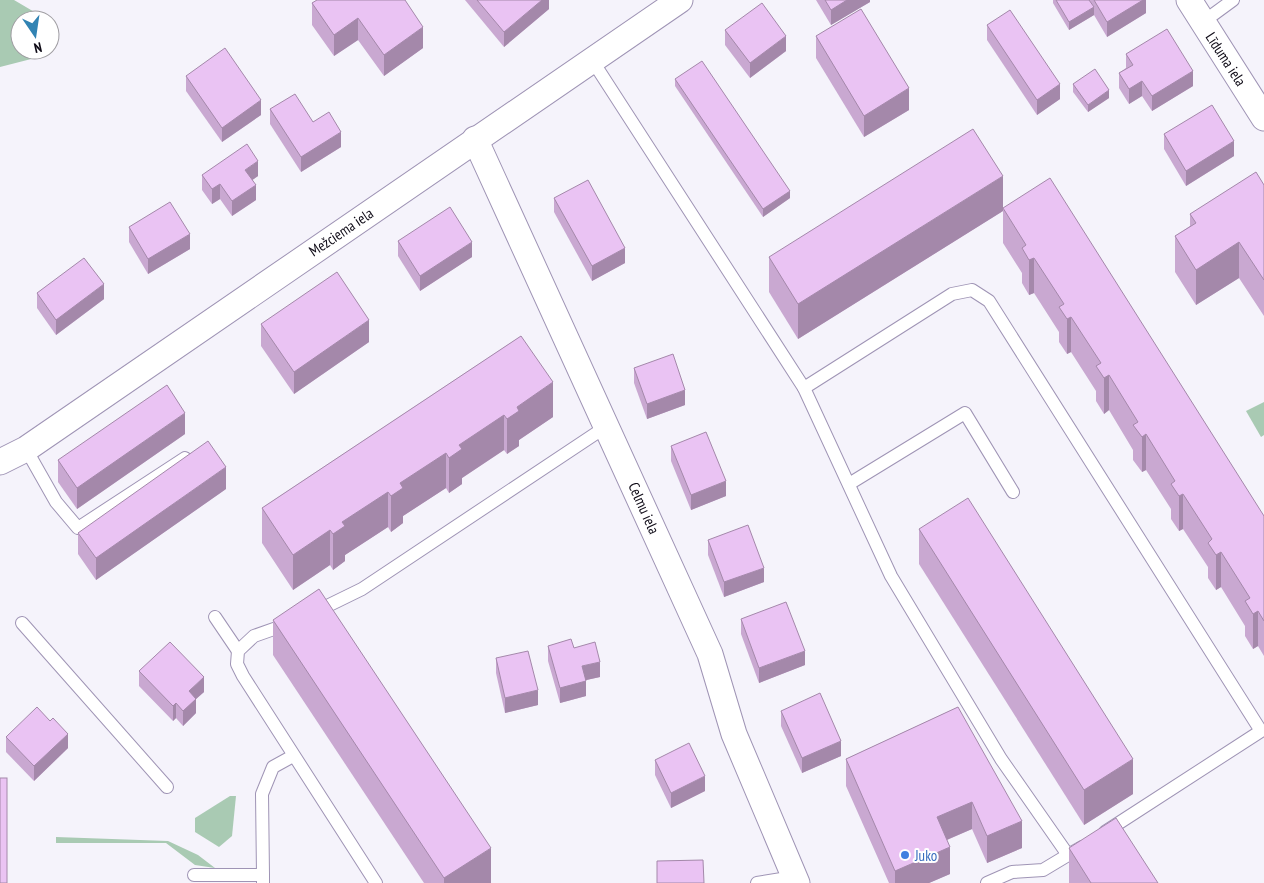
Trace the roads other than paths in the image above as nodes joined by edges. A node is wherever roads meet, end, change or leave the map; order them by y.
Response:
1 (680, 0) edge
2 (1189, 0) edge
3 (1233, 0) edge
4 (1203, 22) junction
5 (592, 60) junction
6 (1264, 118) edge
7 (475, 139) junction
8 (804, 388) junction
9 (607, 426) junction
10 (26, 449) junction
11 (185, 458) edge
12 (0, 462) edge
13 (848, 484) junction
14 (1013, 492) dead end
15 (214, 617) dead end
16 (22, 622) dead end
17 (238, 651) junction
18 (1263, 733) edge
19 (293, 756) junction
20 (167, 787) dead end
21 (1068, 855) junction
22 (1012, 872) junction
23 (194, 875) dead end
24 (263, 879) edge
25 (796, 880) edge
26 (376, 883) edge
27 (756, 883) edge
28 (987, 883) edge
29 (1020, 883) edge

1 - 5 street, Mežciema iela
2 - 4 street, Līduma iela
3 - 4 lane
4 - 6 street, Līduma iela
5 - 7 street, Mežciema iela
5 - 8 lane
7 - 9 street, Celmu iela
7 - 10 street, Mežciema iela
8 - 13 lane
8 - 18 lane
9 - 17 lane
9 - 25 street, Celmu iela
10 - 11 lane
10 - 12 street, Mežciema iela
13 - 14 lane
13 - 21 lane
15 - 17 lane
16 - 20 lane
17 - 19 lane
18 - 21 lane
19 - 24 lane
19 - 26 lane
21 - 22 lane
22 - 28 lane
22 - 29 lane
23 - 24 lane
25 - 27 lane

